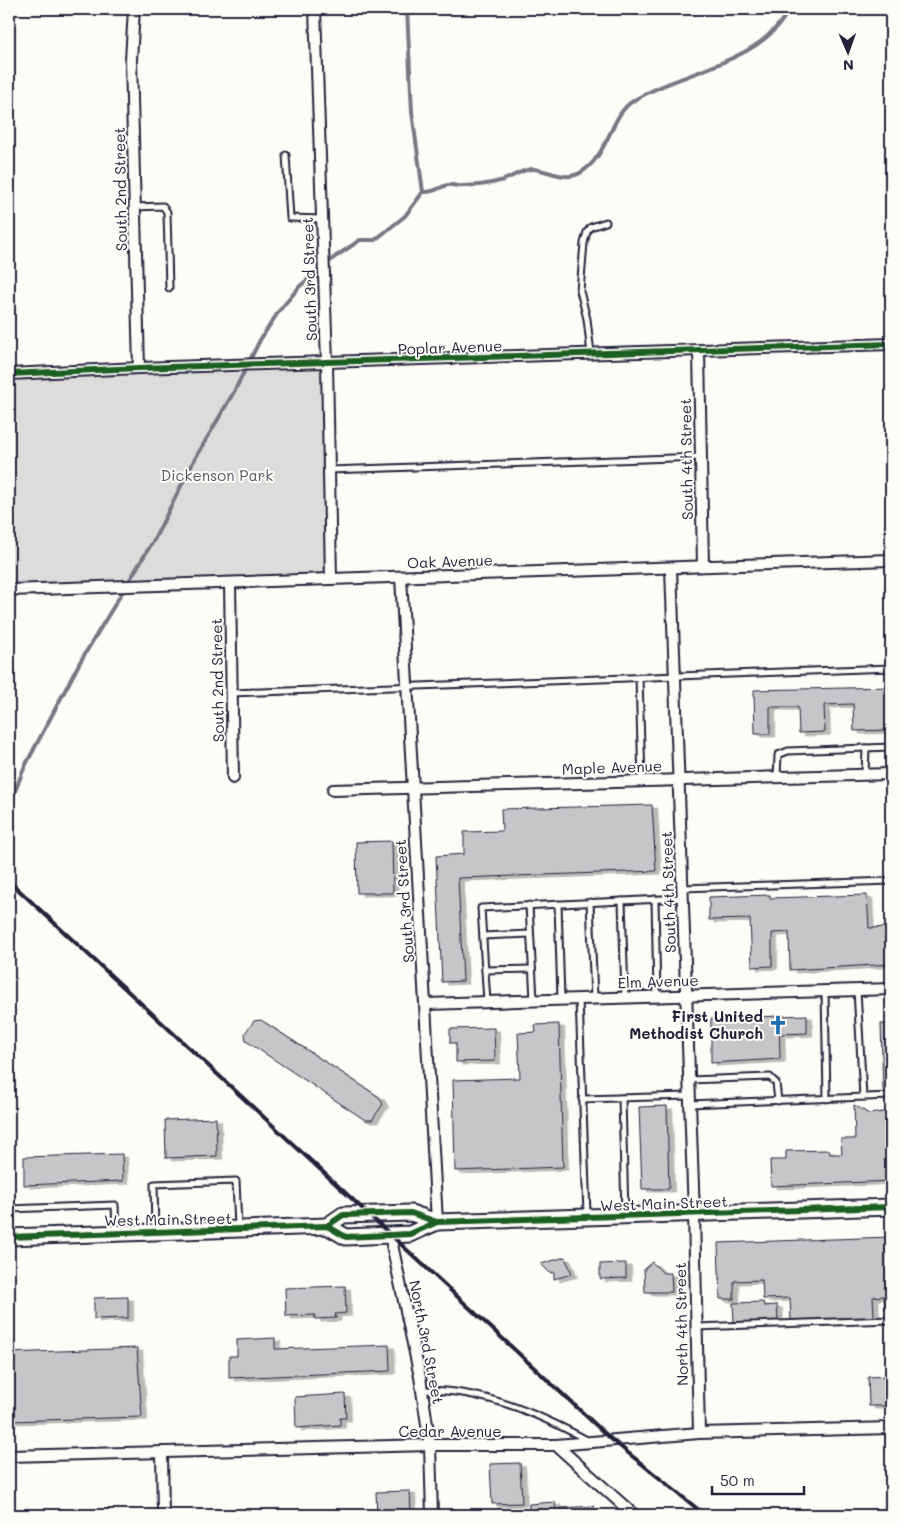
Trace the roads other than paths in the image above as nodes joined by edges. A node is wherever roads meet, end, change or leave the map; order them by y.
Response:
1 (134, 9) edge
2 (314, 9) edge
3 (286, 155) dead end
4 (135, 207) junction
5 (321, 219) junction
6 (606, 222) dead end
7 (169, 288) dead end
8 (891, 344) edge
9 (699, 352) junction
10 (591, 355) junction
11 (327, 363) junction
12 (139, 368) junction
13 (9, 374) edge
14 (701, 457) junction
15 (329, 470) junction
16 (891, 560) edge
17 (703, 566) junction
18 (671, 568) junction
19 (401, 577) junction
20 (331, 579) junction
21 (230, 583) junction
22 (9, 590) edge
23 (891, 668) edge
24 (676, 676) junction
25 (639, 677) junction
26 (406, 686) junction
27 (232, 693) junction
28 (891, 746) edge
29 (866, 748) junction
30 (891, 774) edge
31 (865, 775) junction
32 (233, 778) dead end
33 (776, 778) junction
34 (680, 780) junction
35 (642, 782) junction
36 (411, 787) junction
37 (333, 790) dead end
38 (891, 881) edge
39 (683, 893) junction
40 (655, 899) junction
41 (622, 901) junction
42 (590, 902) junction
43 (558, 904) junction
44 (529, 905) junction
45 (530, 934) junction
46 (483, 936) junction
47 (532, 969) junction
48 (485, 970) junction
49 (891, 989) edge
50 (858, 990) junction
51 (825, 991) junction
52 (685, 995) junction
53 (657, 996) junction
54 (625, 997) junction
55 (594, 998) junction
56 (561, 999) junction
57 (579, 999) junction
58 (534, 1000) junction
59 (487, 1002) junction
60 (426, 1004) junction
61 (689, 1080) junction
62 (891, 1096) edge
63 (863, 1097) junction
64 (622, 1098) junction
65 (582, 1099) junction
66 (827, 1099) junction
67 (689, 1100) junction
68 (778, 1101) junction
69 (891, 1207) edge
70 (9, 1209) edge
71 (694, 1214) junction
72 (626, 1216) junction
73 (587, 1217) junction
74 (437, 1222) junction
75 (327, 1226) junction
76 (238, 1230) junction
77 (155, 1232) junction
78 (116, 1233) junction
79 (390, 1235) junction
80 (9, 1236) edge
81 (891, 1320) edge
82 (696, 1326) junction
83 (422, 1390) junction
84 (891, 1428) edge
85 (699, 1433) junction
86 (590, 1442) junction
87 (430, 1445) junction
88 (556, 1445) junction
89 (162, 1452) junction
90 (9, 1456) edge
91 (163, 1515) edge
92 (432, 1515) edge
93 (634, 1515) edge

1 - 4 street, South 2nd Street
2 - 5 street, South 3rd Street
3 - 5 lane
4 - 7 lane
4 - 12 street, South 2nd Street
5 - 11 street, South 3rd Street
6 - 10 lane
8 - 9 street, Poplar Avenue
9 - 10 street, Poplar Avenue
9 - 14 street, South 4th Street
10 - 11 street, Poplar Avenue
11 - 12 street, Poplar Avenue
11 - 15 street, South 3rd Street
12 - 13 street, Poplar Avenue
14 - 15 lane
14 - 17 street, South 4th Street
15 - 20 street, South 3rd Street
16 - 17 street, Oak Avenue
17 - 18 street, Oak Avenue
18 - 19 street, Oak Avenue
18 - 24 street, South 4th Street
19 - 20 street, Oak Avenue
19 - 26 street, South 3rd Street
20 - 21 street, Oak Avenue
21 - 22 street, Oak Avenue
21 - 27 street, South 2nd Street
23 - 24 lane
24 - 25 lane
24 - 34 street, South 4th Street
25 - 26 lane
25 - 35 lane
26 - 27 lane
26 - 36 street, South 3rd Street
27 - 32 street, South 2nd Street
28 - 29 lane
29 - 31 lane
29 - 33 lane
30 - 31 street, Maple Avenue
31 - 33 street, Maple Avenue
33 - 34 street, Maple Avenue
34 - 35 street, Maple Avenue
34 - 39 street, South 4th Street
35 - 36 street, Maple Avenue
36 - 37 street, Maple Avenue
36 - 60 street, South 3rd Street
38 - 39 lane
39 - 40 lane
39 - 52 street, South 4th Street
40 - 41 lane
40 - 53 lane
41 - 42 lane
41 - 54 lane
42 - 43 lane
42 - 55 lane
43 - 44 lane
43 - 56 lane
44 - 45 lane
44 - 46 lane
45 - 46 lane
45 - 47 lane
46 - 48 lane
47 - 48 lane
47 - 58 lane
48 - 59 lane
49 - 50 street, Elm Avenue
50 - 51 street, Elm Avenue
50 - 63 lane
51 - 52 street, Elm Avenue
51 - 66 lane
52 - 53 street, Elm Avenue
52 - 61 street, South 4th Street
53 - 54 street, Elm Avenue
54 - 55 street, Elm Avenue
55 - 57 street, Elm Avenue
56 - 57 street, Elm Avenue
56 - 58 street, Elm Avenue
57 - 65 lane
58 - 59 street, Elm Avenue
59 - 60 street, Elm Avenue
60 - 74 street, South 3rd Street
61 - 67 street, South 4th Street
61 - 68 lane
62 - 63 lane
63 - 66 lane
64 - 65 lane
64 - 67 lane
64 - 72 lane
65 - 73 lane
66 - 68 lane
67 - 68 lane
67 - 71 street, South 4th Street
69 - 71 main road, West Main Street
70 - 78 lane
71 - 72 main road, West Main Street
71 - 82 street, North 4th Street
72 - 73 main road, West Main Street
73 - 74 main road, West Main Street
74 - 75 main road, West Main Street
74 - 79 main road, West Main Street
75 - 76 main road, West Main Street
75 - 79 main road, West Main Street
76 - 77 main road, West Main Street
76 - 77 lane
77 - 78 main road, West Main Street
78 - 80 main road, West Main Street
79 - 83 street, North 3rd Street
81 - 82 lane
82 - 85 street, North 4th Street
83 - 86 lane
83 - 87 street, North 3rd Street
84 - 85 street, Cedar Avenue
85 - 86 street, Cedar Avenue
86 - 88 street, Cedar Avenue
87 - 88 street, Cedar Avenue
87 - 89 street, Cedar Avenue
87 - 92 street, North 3rd Street
88 - 93 street
89 - 90 street, Cedar Avenue
89 - 91 street

